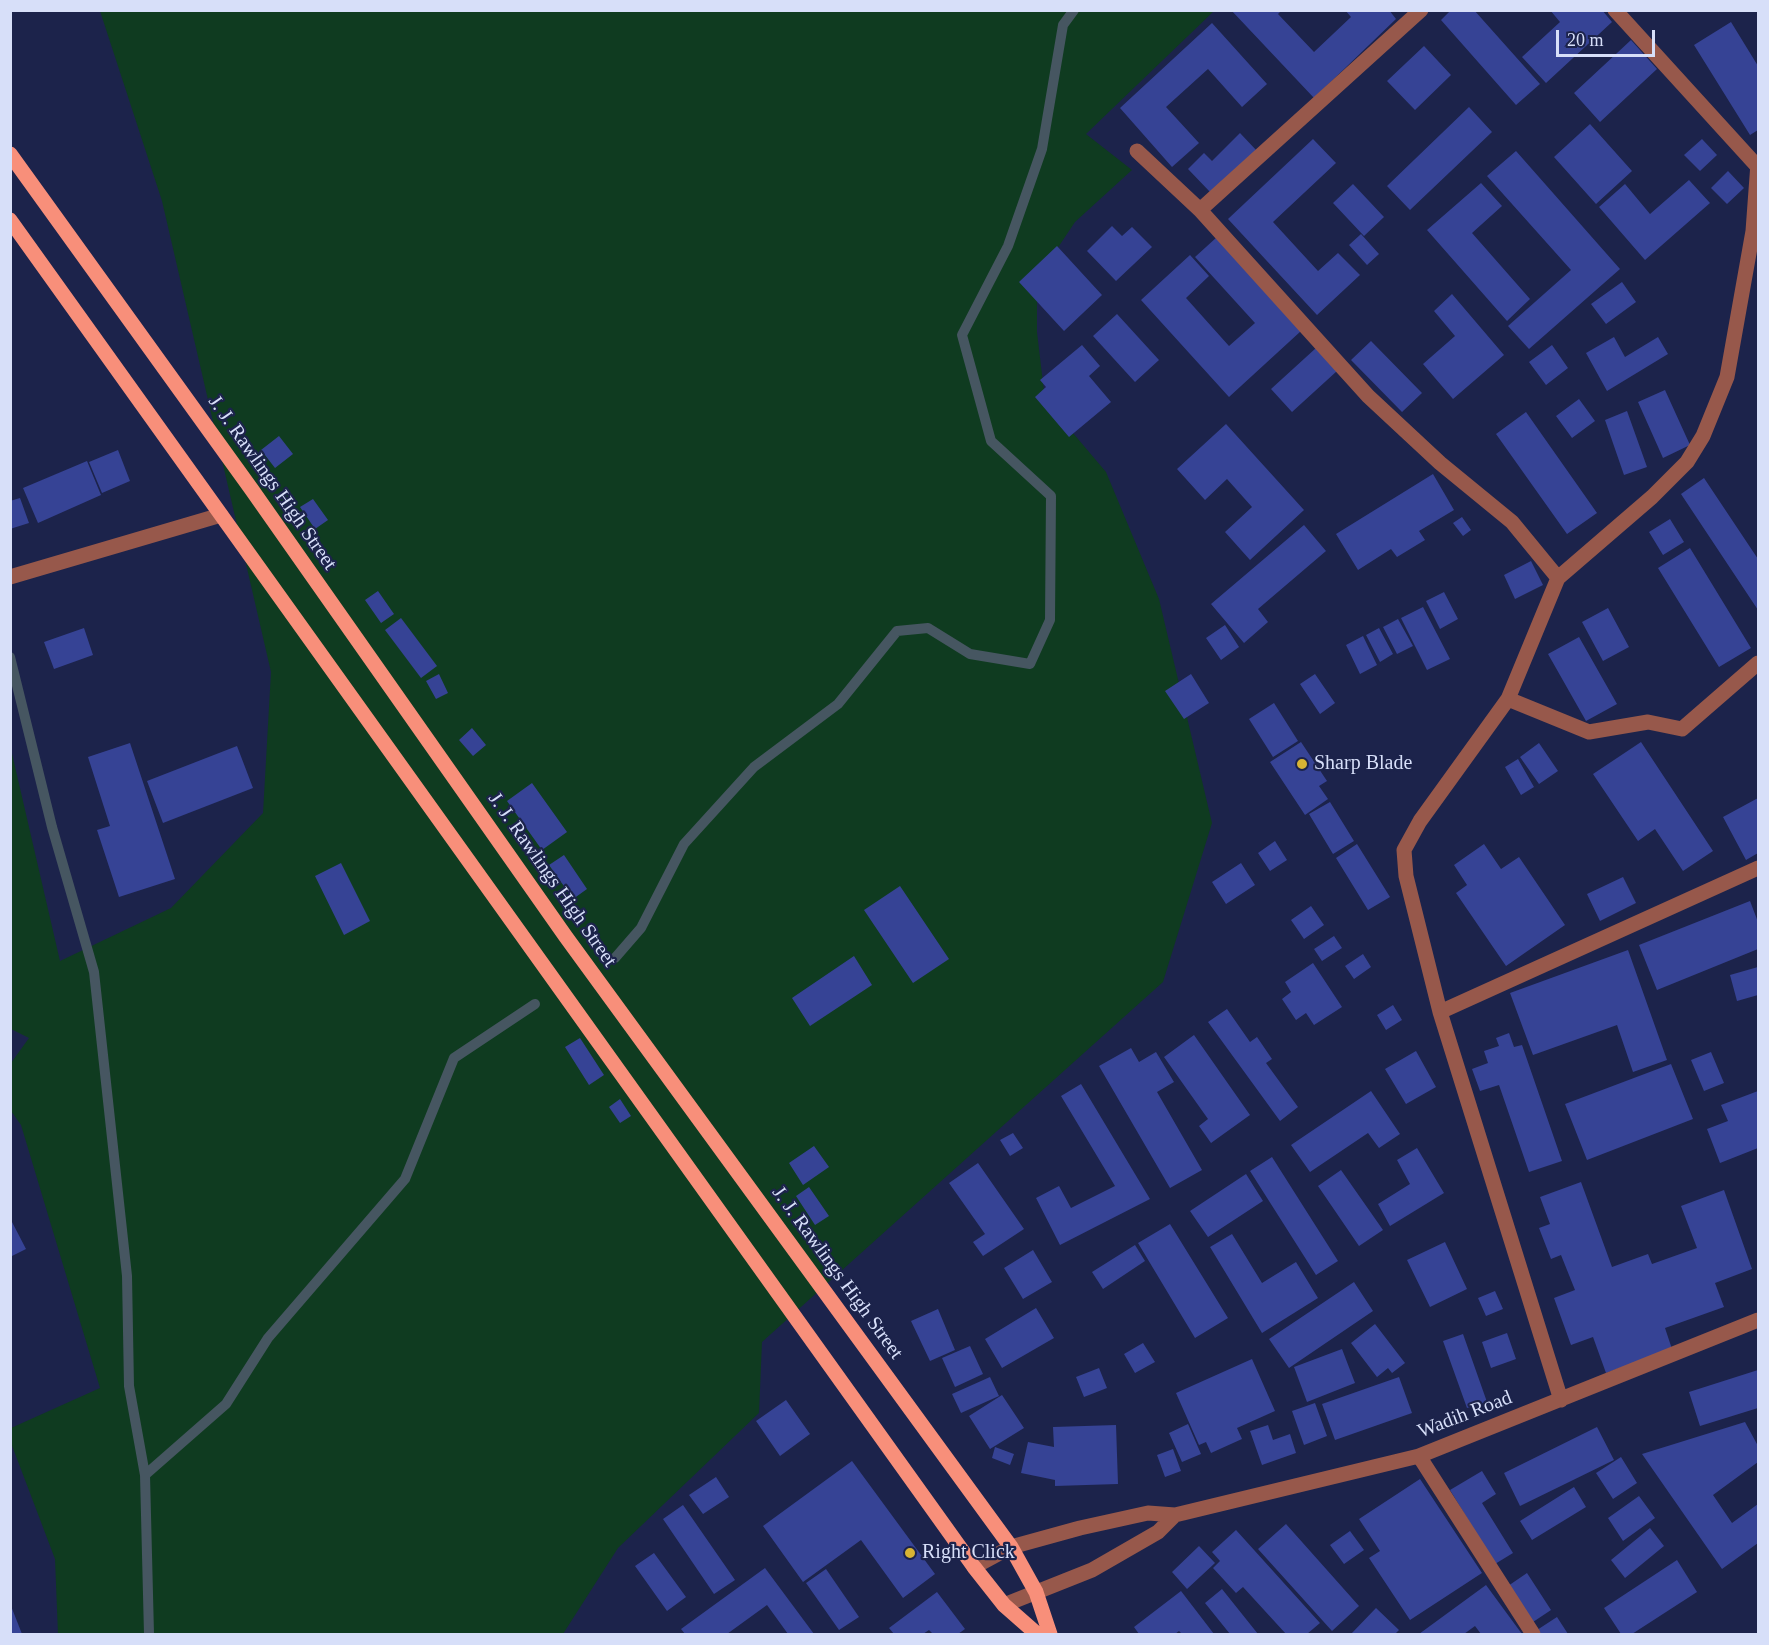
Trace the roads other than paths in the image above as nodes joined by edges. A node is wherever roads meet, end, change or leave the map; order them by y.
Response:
1 (1421, 10) edge
2 (1616, 10) edge
3 (1137, 151) dead end
4 (10, 154) edge
5 (1758, 165) edge
6 (1200, 210) junction
7 (10, 220) edge
8 (221, 515) junction
9 (10, 577) edge
10 (1558, 578) junction
11 (1758, 663) edge
12 (1508, 699) junction
13 (1758, 868) edge
14 (1440, 1012) junction
15 (1758, 1320) edge
16 (1561, 1400) junction
17 (1419, 1456) junction
18 (1175, 1515) junction
19 (1011, 1547) junction
20 (974, 1567) junction
21 (1036, 1592) junction
22 (1004, 1605) junction
23 (1037, 1635) edge
24 (1050, 1635) edge
25 (1533, 1635) edge

1 - 6 street
2 - 5 street
3 - 6 street
4 - 19 main road, J. J. Rawlings High Street
5 - 10 street
6 - 10 street
7 - 8 main road
8 - 9 street
8 - 20 main road
10 - 12 street
11 - 12 street
12 - 14 street
13 - 14 street
14 - 16 street
15 - 16 street, Wadih Road
16 - 17 street, Wadih Road
17 - 18 street, Wadih Road
17 - 25 street
18 - 19 street, Wadih Road
18 - 21 street, Wadih Road
19 - 20 street, Wadih Road
19 - 21 main road, J. J. Rawlings High Street
20 - 22 main road
21 - 22 street, Wadih Road
21 - 24 main road, J. J. Rawlings High Street
22 - 23 main road

